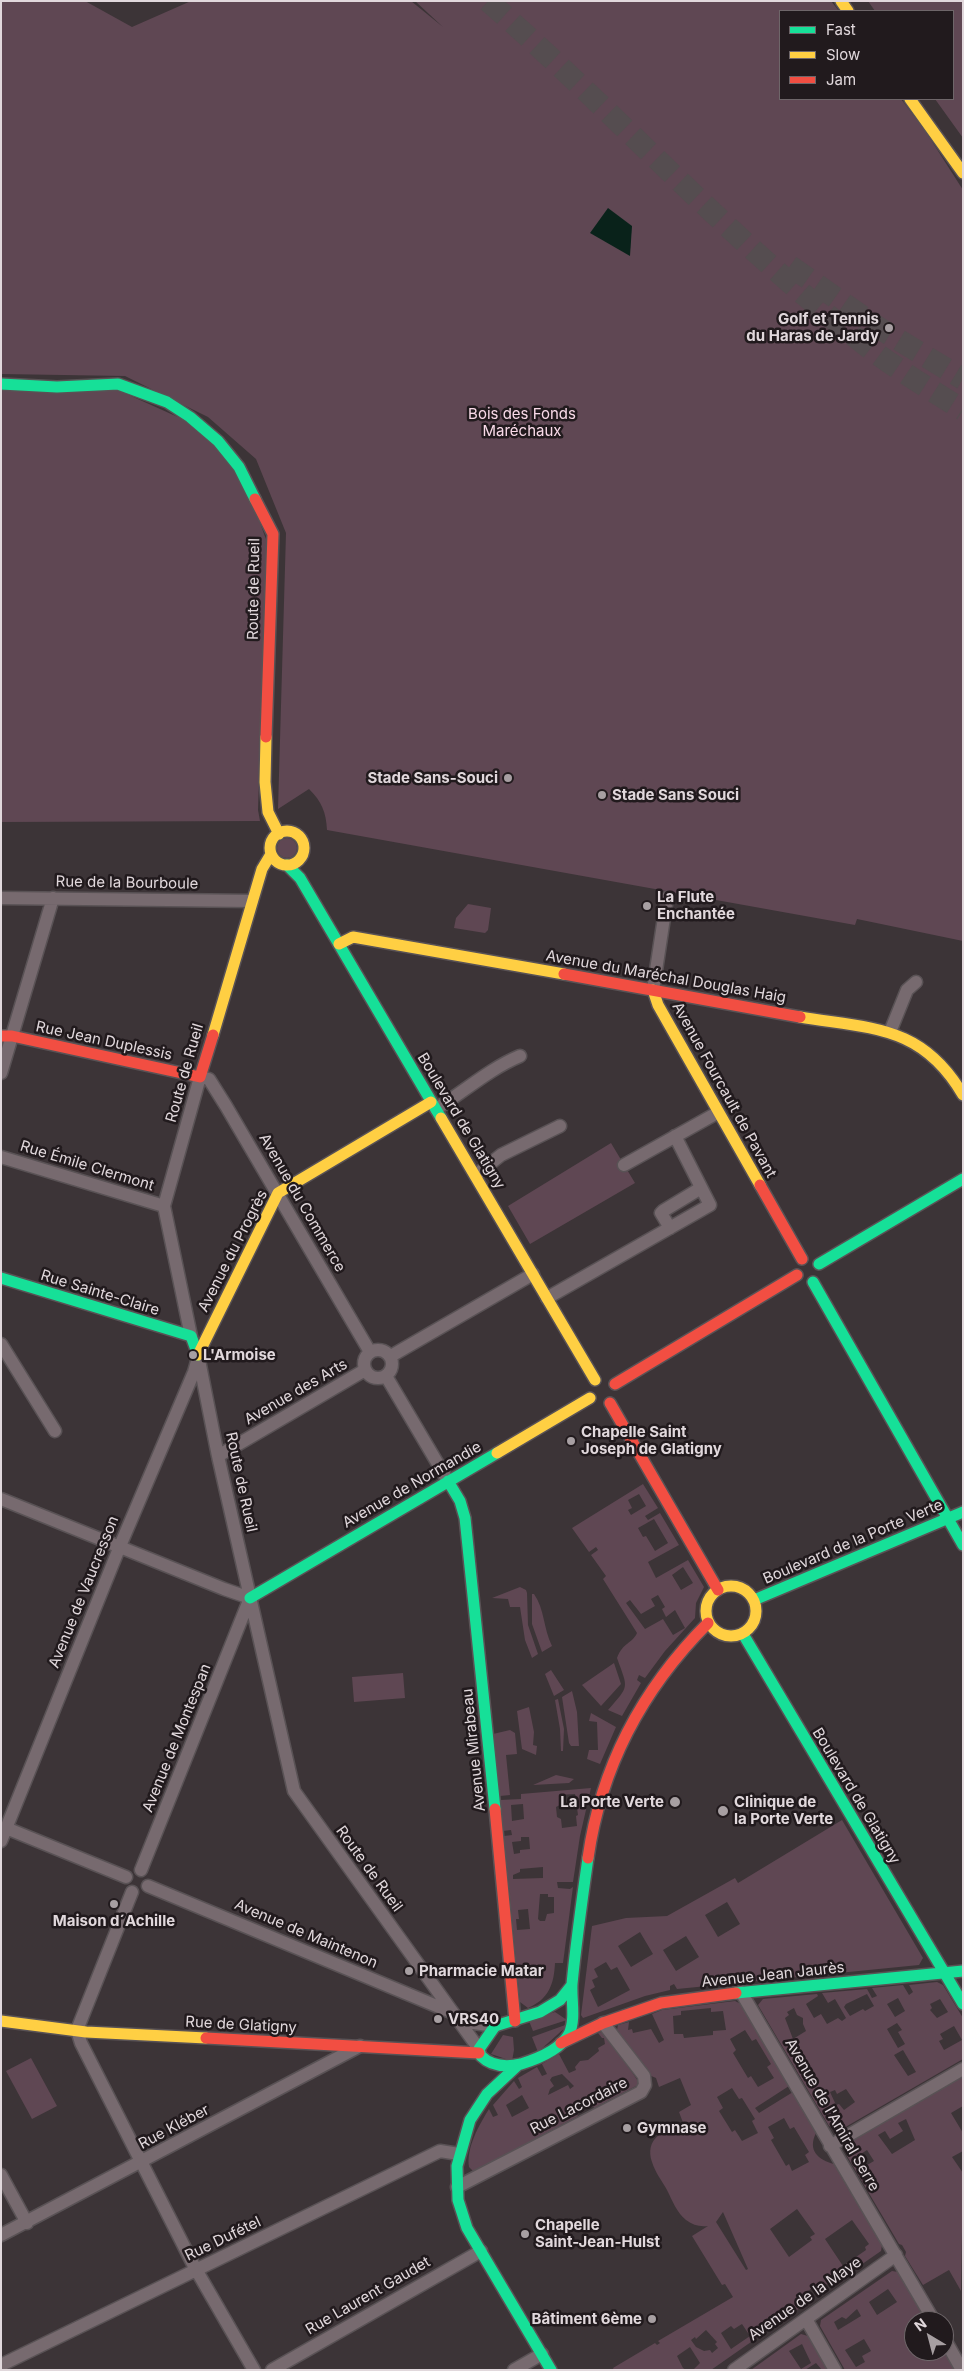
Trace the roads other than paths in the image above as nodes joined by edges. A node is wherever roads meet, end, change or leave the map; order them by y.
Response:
1 (841, 1) edge
2 (854, 6) edge
3 (911, 100) edge
4 (924, 100) edge
5 (963, 155) edge
6 (963, 173) edge
7 (1, 384) edge
8 (279, 834) junction
9 (271, 854) junction
10 (299, 860) junction
11 (284, 865) junction
12 (261, 875) junction
13 (300, 878) junction
14 (1, 898) edge
15 (52, 898) junction
16 (667, 898) dead end
17 (252, 900) junction
18 (339, 944) junction
19 (916, 982) dead end
20 (653, 990) junction
21 (890, 1032) junction
22 (7, 1036) edge
23 (520, 1056) dead end
24 (1, 1073) edge
25 (200, 1077) junction
26 (963, 1095) edge
27 (434, 1105) junction
28 (717, 1113) junction
29 (560, 1126) dead end
30 (675, 1136) junction
31 (1, 1157) edge
32 (624, 1165) dead end
33 (476, 1175) junction
34 (963, 1179) edge
35 (701, 1188) junction
36 (278, 1194) junction
37 (164, 1206) junction
38 (670, 1228) junction
39 (802, 1260) junction
40 (819, 1264) junction
41 (533, 1274) junction
42 (797, 1275) junction
43 (1, 1278) edge
44 (813, 1282) junction
45 (547, 1298) junction
46 (1, 1344) edge
47 (196, 1346) junction
48 (370, 1352) junction
49 (391, 1356) junction
50 (365, 1370) junction
51 (386, 1376) junction
52 (595, 1380) junction
53 (615, 1384) junction
54 (590, 1398) junction
55 (610, 1404) junction
56 (55, 1431) dead end
57 (218, 1456) junction
58 (448, 1481) junction
59 (1, 1499) edge
60 (963, 1512) edge
61 (948, 1518) junction
62 (963, 1545) edge
63 (120, 1546) junction
64 (718, 1590) junction
65 (250, 1598) junction
66 (754, 1600) junction
67 (708, 1623) junction
68 (742, 1634) junction
69 (6, 1828) junction
70 (1, 1841) edge
71 (141, 1870) junction
72 (126, 1877) junction
73 (148, 1886) junction
74 (132, 1892) junction
75 (963, 1971) edge
76 (944, 1972) junction
77 (572, 1985) junction
78 (741, 1992) junction
79 (963, 2004) edge
80 (552, 2006) junction
81 (456, 2016) junction
82 (571, 2020) junction
83 (1, 2021) edge
84 (515, 2021) junction
85 (603, 2022) junction
86 (495, 2026) junction
87 (590, 2028) junction
88 (77, 2030) junction
89 (560, 2044) junction
90 (360, 2046) junction
91 (479, 2051) junction
92 (518, 2065) junction
93 (963, 2069) edge
94 (489, 2071) junction
95 (487, 2094) junction
96 (830, 2146) junction
97 (459, 2154) junction
98 (142, 2162) junction
99 (1, 2174) edge
100 (457, 2187) junction
101 (27, 2223) junction
102 (1, 2235) edge
103 (481, 2251) junction
104 (896, 2255) junction
105 (197, 2270) junction
106 (928, 2311) edge
107 (806, 2318) junction
108 (542, 2354) junction
109 (954, 2356) edge
110 (1, 2365) edge
111 (254, 2370) edge
112 (272, 2370) edge
113 (514, 2370) edge
114 (551, 2370) edge
115 (734, 2370) edge
116 (835, 2370) edge
117 (962, 2370) edge

1 - 2 street
3 - 6 street
4 - 5 street
7 - 8 street, Route de Rueil
8 - 9 street
8 - 10 street
9 - 11 street
9 - 12 street, Route de Rueil
10 - 11 street
10 - 13 street, Boulevard de Glatigny
11 - 12 street
11 - 13 street, Boulevard de Glatigny
12 - 17 street, Route de Rueil
13 - 18 street, Boulevard de Glatigny
14 - 15 street, Rue de la Bourboule
15 - 17 street, Rue de la Bourboule
15 - 22 street
16 - 20 street
17 - 25 street, Route de Rueil
18 - 20 street, Avenue du Maréchal Douglas Haig
18 - 27 street, Boulevard de Glatigny
19 - 21 street
20 - 21 street, Avenue du Maréchal Douglas Haig
20 - 28 street, Avenue Fourcault de Pavant
21 - 26 street, Avenue du Maréchal Douglas Haig
22 - 24 street
22 - 25 street, Rue Jean Duplessis
23 - 27 street
25 - 36 street, Avenue du Commerce
25 - 37 street, Route de Rueil
27 - 33 street, Boulevard de Glatigny
27 - 36 street, Avenue du Progrès
28 - 30 street
28 - 39 street, Avenue Fourcault de Pavant
29 - 33 street
30 - 32 street
30 - 35 street
31 - 37 street, Rue Émile Clermont
33 - 41 street, Boulevard de Glatigny
34 - 40 street
35 - 38 street
35 - 38 street
36 - 47 street, Avenue du Progrès
36 - 48 street, Avenue du Commerce
37 - 47 street, Route de Rueil
38 - 45 street
39 - 40 street
39 - 42 street
40 - 44 street
41 - 45 street, Boulevard de Glatigny
41 - 49 street
42 - 44 street
42 - 53 street
43 - 47 street, Rue Sainte-Claire
44 - 61 street
45 - 52 street, Boulevard de Glatigny
46 - 56 street
47 - 57 street, Route de Rueil
47 - 63 street, Avenue de Vaucresson
48 - 49 street
48 - 50 street
49 - 51 street
50 - 51 street
50 - 57 street, Avenue des Arts
51 - 58 street
52 - 53 street
52 - 54 street
53 - 55 street
54 - 55 street
54 - 58 street, Avenue de Normandie
55 - 64 street
57 - 65 street, Route de Rueil
58 - 65 street, Avenue de Normandie
58 - 84 street, Avenue Mirabeau
59 - 63 street
60 - 61 street, Boulevard de la Porte Verte
61 - 62 street
61 - 66 street, Boulevard de la Porte Verte
63 - 65 street
63 - 69 street, Avenue de Vaucresson
64 - 66 street
64 - 67 street
65 - 71 street, Avenue de Montespan
65 - 81 street, Route de Rueil
66 - 68 street
67 - 68 street
67 - 77 street
68 - 76 street, Boulevard de Glatigny
69 - 70 street, Avenue de Vaucresson
69 - 72 street
71 - 72 street
71 - 73 street
72 - 74 street
73 - 74 street
73 - 81 street, Avenue de Maintenon
74 - 88 street
75 - 76 street, Avenue Jean Jaurès
76 - 78 street, Avenue Jean Jaurès
76 - 79 street, Boulevard de Glatigny
77 - 80 street
77 - 82 street
78 - 85 street, Avenue Jean Jaurès
78 - 96 street, Avenue de l'Amiral Serre
80 - 82 street
80 - 84 street
81 - 86 street, Avenue de Maintenon
81 - 91 street, Route de Rueil
82 - 87 street
82 - 89 street
83 - 88 street, Rue de Glatigny
84 - 86 street
85 - 87 street, Avenue Jean Jaurès
85 - 100 street, Rue Lacordaire
86 - 91 street
87 - 89 street, Avenue Jean Jaurès
88 - 90 street, Rue de Glatigny
88 - 98 street
89 - 92 street, Avenue Jean Jaurès
90 - 91 street, Rue de Glatigny
90 - 98 street, Rue Kléber
91 - 94 street
92 - 94 street
92 - 95 street
93 - 96 street
94 - 95 street
95 - 97 street
96 - 104 street, Avenue de l'Amiral Serre
97 - 100 street
97 - 105 street, Rue Dufétel
98 - 101 street, Rue Kléber
98 - 105 street
99 - 101 street
100 - 103 street
101 - 102 street, Rue Kléber
103 - 108 street
103 - 112 street, Rue Laurent Gaudet
104 - 106 street, Avenue de l'Amiral Serre
104 - 107 street, Avenue de la Maye
105 - 110 street, Rue Dufétel
105 - 111 street
107 - 115 street, Avenue de la Maye
107 - 116 street
108 - 113 street
108 - 114 street
109 - 117 street

